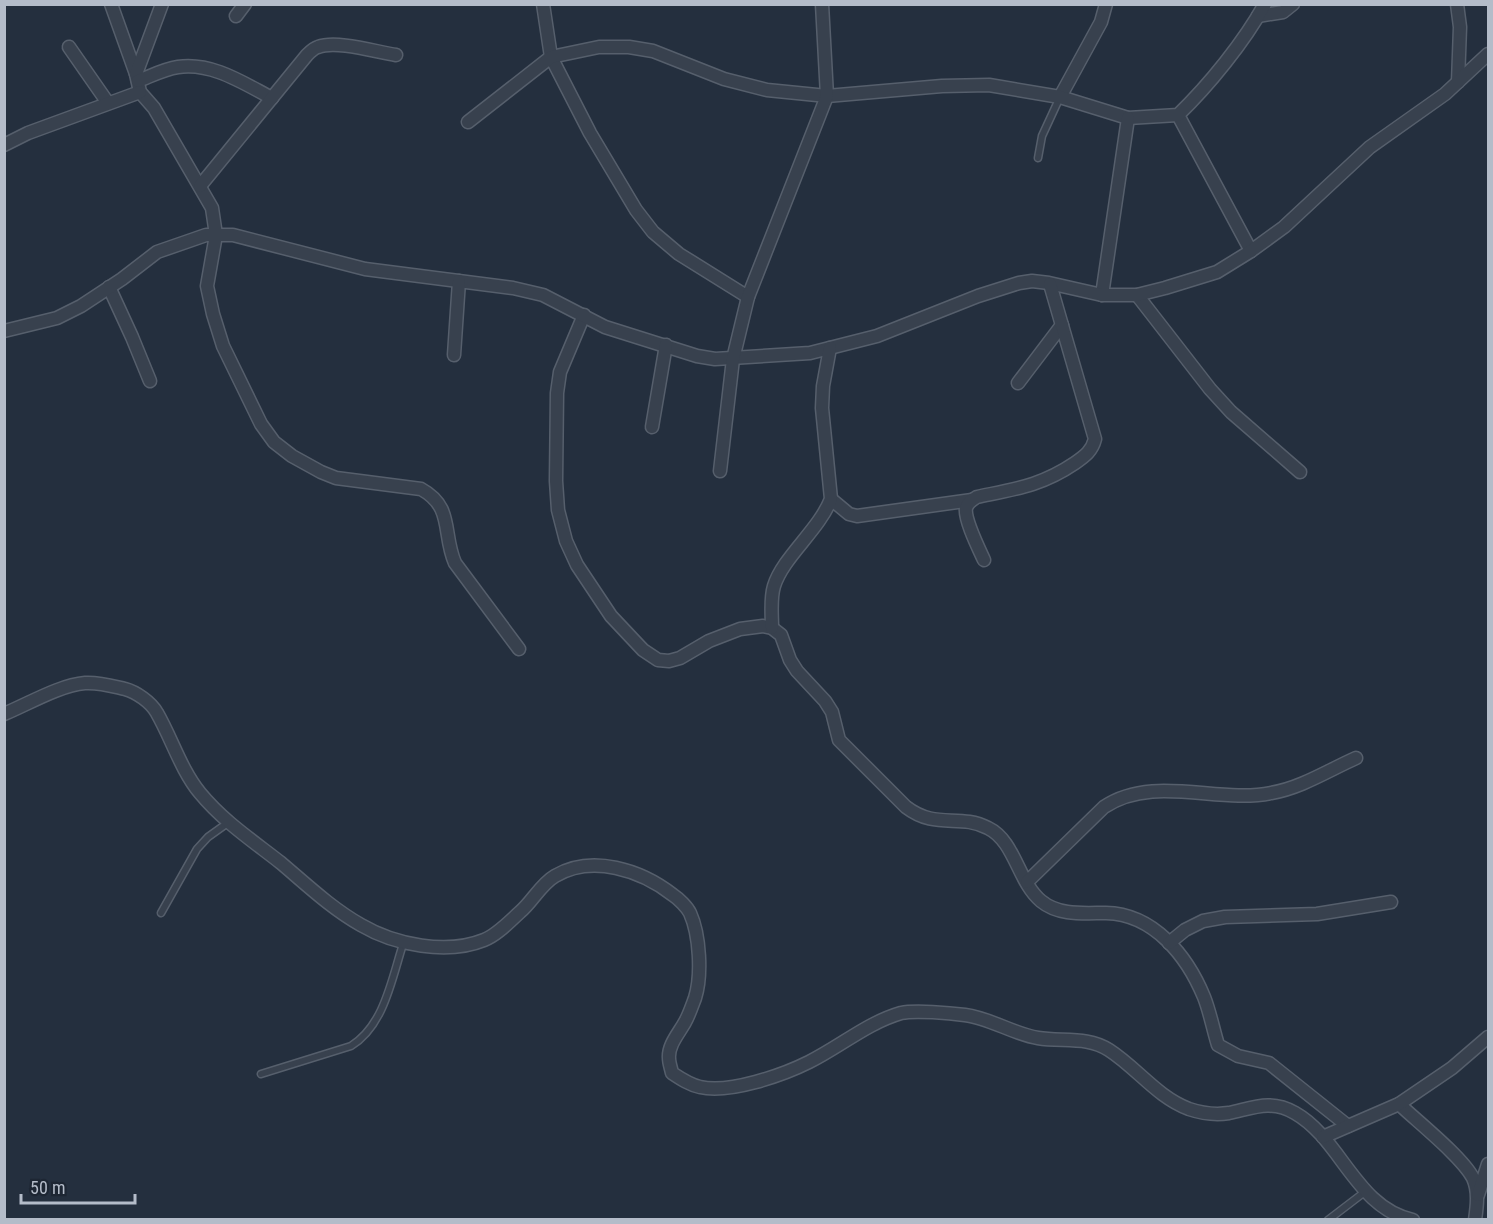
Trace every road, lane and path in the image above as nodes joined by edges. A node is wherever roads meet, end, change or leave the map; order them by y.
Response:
1 (111, 4) edge
2 (162, 4) edge
3 (245, 4) edge
4 (543, 4) edge
5 (822, 4) edge
6 (1106, 4) edge
7 (1265, 4) edge
8 (1293, 4) edge
9 (1457, 4) edge
10 (236, 16) dead end
11 (1258, 16) junction
12 (69, 47) dead end
13 (1488, 54) edge
14 (396, 56) dead end
15 (551, 57) junction
16 (138, 82) junction
17 (1458, 82) junction
18 (827, 96) junction
19 (1060, 97) junction
20 (272, 98) junction
21 (108, 103) junction
22 (1178, 115) junction
23 (1128, 118) junction
24 (468, 122) dead end
25 (4, 145) edge
26 (1038, 158) dead end
27 (200, 186) junction
28 (216, 235) junction
29 (1251, 251) junction
30 (459, 280) junction
31 (1050, 284) junction
32 (110, 287) junction
33 (1102, 295) junction
34 (1137, 295) junction
35 (748, 297) junction
36 (584, 315) junction
37 (1062, 325) junction
38 (4, 332) edge
39 (666, 345) junction
40 (830, 348) junction
41 (454, 354) dead end
42 (733, 359) junction
43 (150, 381) dead end
44 (1018, 383) dead end
45 (652, 427) dead end
46 (720, 471) dead end
47 (1300, 472) dead end
48 (831, 499) junction
49 (972, 500) junction
50 (984, 560) dead end
51 (772, 628) junction
52 (519, 649) dead end
53 (4, 714) edge
54 (1356, 758) dead end
55 (229, 822) junction
56 (1027, 882) junction
57 (1391, 902) dead end
58 (161, 913) dead end
59 (404, 941) junction
60 (1169, 943) junction
61 (1488, 1037) edge
62 (261, 1074) dead end
63 (1399, 1104) junction
64 (1348, 1126) junction
65 (1323, 1137) junction
66 (1488, 1164) edge
67 (1367, 1190) junction
68 (1478, 1196) junction
69 (1328, 1220) edge
70 (1413, 1220) edge
71 (1475, 1220) edge

1 - 16 street
2 - 16 street
3 - 10 street
4 - 15 street
5 - 18 street
6 - 19 street
7 - 11 street
8 - 11 street
9 - 17 street
11 - 22 street
12 - 21 street
13 - 17 street
14 - 20 street
15 - 18 street
15 - 24 street
15 - 35 street
16 - 20 street
16 - 21 street
16 - 27 street
17 - 29 street
18 - 19 street
18 - 35 street
19 - 23 street
19 - 26 lane
20 - 27 street
21 - 25 street
22 - 23 street
22 - 29 street
23 - 33 street
27 - 28 street
28 - 30 street
28 - 32 street
28 - 52 street
29 - 34 street
30 - 36 street
30 - 41 street
31 - 33 street
31 - 37 street
31 - 40 street
32 - 38 street
32 - 43 street
33 - 34 street
34 - 47 street
35 - 42 street
36 - 39 street
36 - 51 street
37 - 44 street
37 - 49 street
39 - 42 street
39 - 45 street
40 - 42 street
40 - 48 street
42 - 46 street
48 - 49 street
48 - 51 street
49 - 50 street
51 - 56 street
53 - 55 street
54 - 56 street
55 - 58 lane
55 - 59 street
56 - 60 street
57 - 60 street
59 - 62 lane
59 - 65 street
60 - 64 street
61 - 63 street
63 - 64 street
63 - 68 street
64 - 65 street
65 - 67 street
66 - 68 street
67 - 69 lane
67 - 70 street
68 - 71 street

